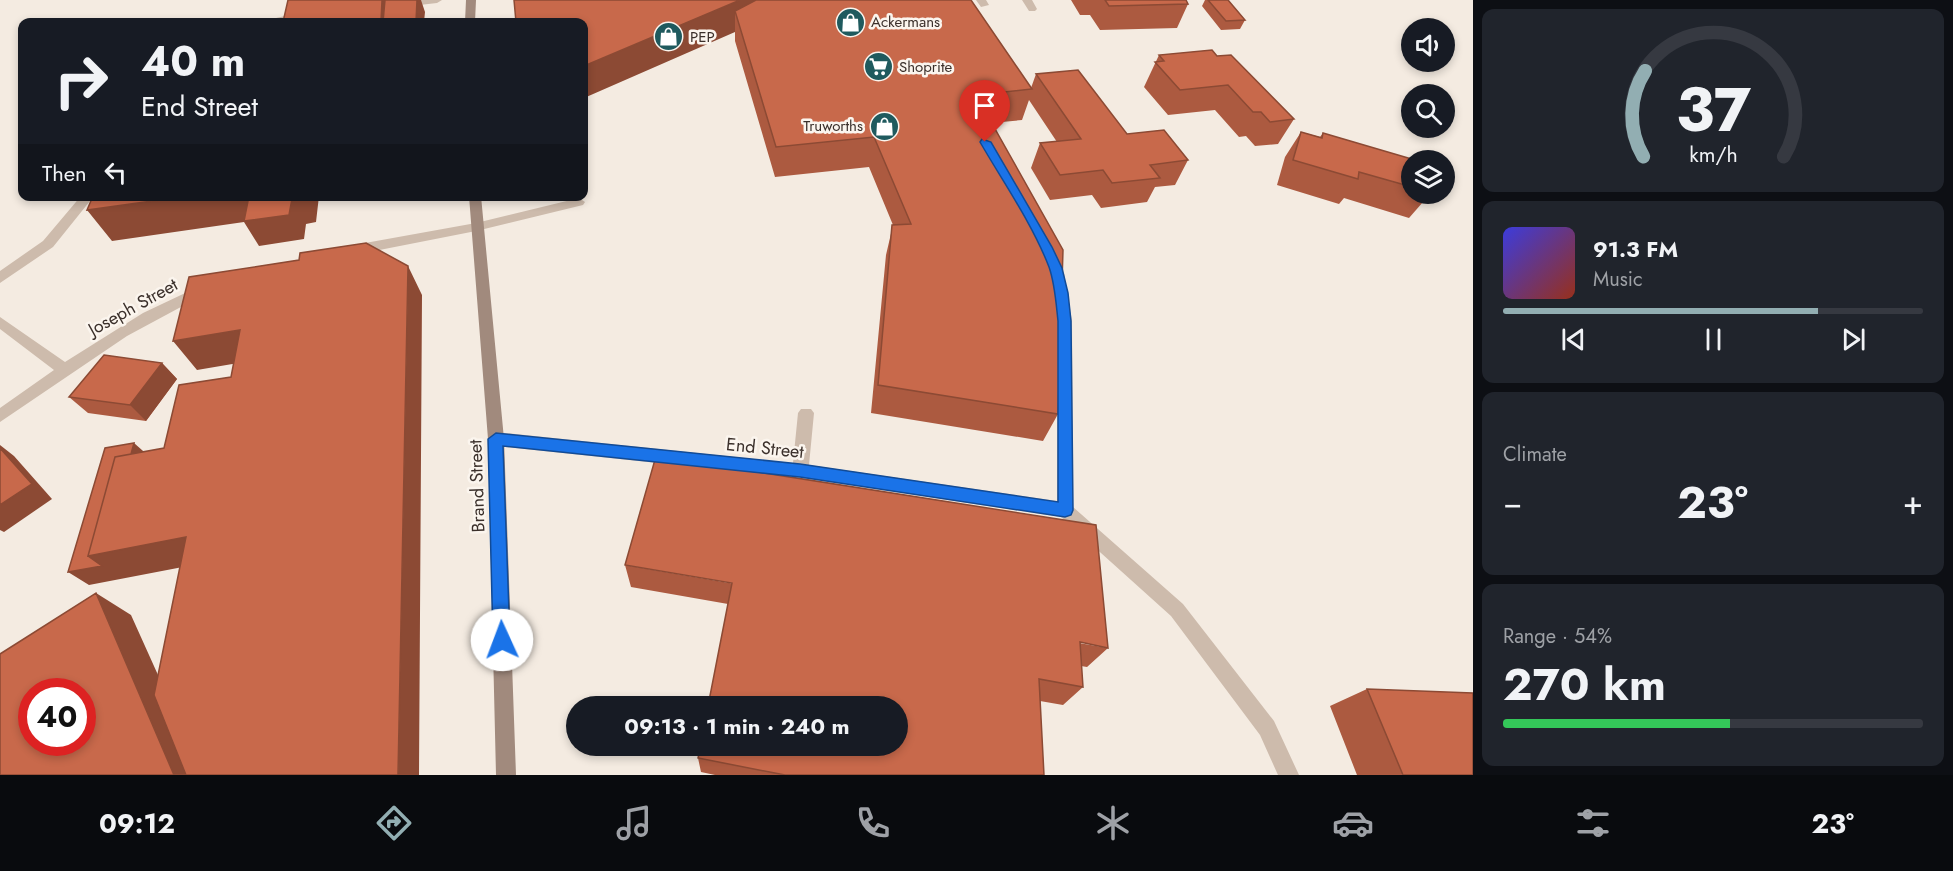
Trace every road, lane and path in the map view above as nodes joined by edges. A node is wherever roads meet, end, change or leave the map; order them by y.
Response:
1 (438, 0) edge
2 (471, 0) edge
3 (392, 5) edge
4 (314, 14) edge
5 (288, 18) edge
6 (470, 18) edge
7 (84, 201) edge
8 (475, 201) edge
9 (579, 202) dead end
10 (476, 227) junction
11 (338, 253) edge
12 (1051, 258) edge
13 (0, 278) edge
14 (209, 287) edge
15 (0, 322) edge
16 (64, 370) junction
17 (806, 413) dead end
18 (0, 416) edge
19 (496, 439) junction
20 (800, 471) junction
21 (1065, 510) junction
22 (506, 775) edge
23 (1289, 775) edge

1 - 3 lane
2 - 6 street
4 - 5 lane
7 - 13 lane
8 - 10 street, Brand Street
9 - 10 lane
10 - 11 lane
10 - 19 street, Brand Street
12 - 21 lane
14 - 16 lane, Joseph Street
15 - 16 lane
16 - 18 lane, Joseph Street
17 - 20 lane
19 - 20 lane, End Street
19 - 22 street, Brand Street
20 - 21 lane, End Street
21 - 23 lane

